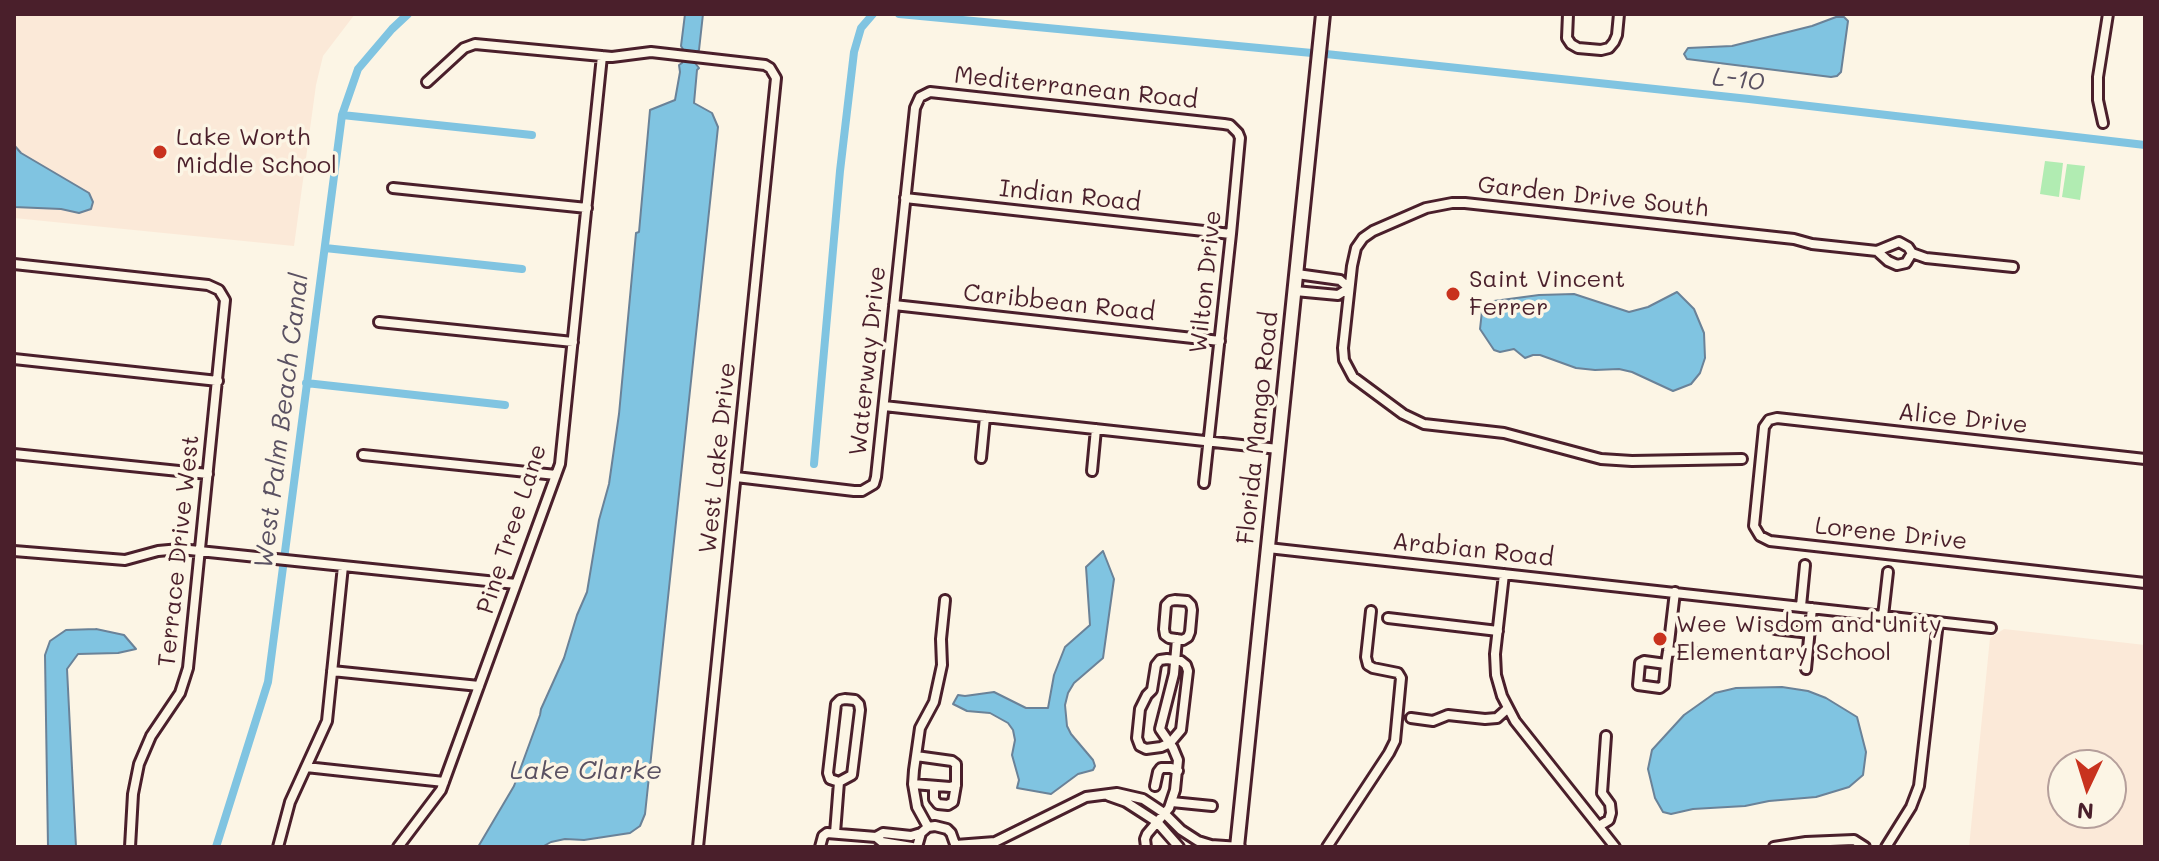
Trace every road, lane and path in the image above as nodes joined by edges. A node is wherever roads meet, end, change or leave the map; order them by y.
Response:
1 (1323, 14) edge
2 (1568, 14) edge
3 (1619, 14) edge
4 (2108, 14) edge
5 (602, 56) junction
6 (427, 82) dead end
7 (916, 102) joint
8 (2103, 123) dead end
9 (1235, 128) joint
10 (393, 188) dead end
11 (905, 198) junction
12 (587, 208) junction
13 (1231, 234) junction
14 (1877, 251) junction
15 (1912, 253) junction
16 (14, 264) edge
17 (2013, 267) dead end
18 (1297, 274) junction
19 (1349, 288) junction
20 (1295, 291) junction
21 (894, 305) junction
22 (379, 322) dead end
23 (1220, 341) junction
24 (573, 342) junction
25 (14, 359) edge
26 (218, 381) junction
27 (884, 406) junction
28 (985, 417) junction
29 (1777, 418) joint
30 (1096, 429) junction
31 (1208, 441) junction
32 (1278, 449) junction
33 (14, 454) edge
34 (363, 455) dead end
35 (981, 458) dead end
36 (1742, 459) dead end
37 (2145, 459) edge
38 (1092, 471) dead end
39 (208, 474) junction
40 (556, 475) junction
41 (736, 477) junction
42 (1204, 483) dead end
43 (1268, 548) junction
44 (14, 551) edge
45 (200, 551) junction
46 (1805, 565) dead end
47 (343, 566) junction
48 (1888, 572) dead end
49 (1504, 574) junction
50 (2145, 583) edge
51 (516, 584) junction
52 (1675, 592) junction
53 (945, 600) dead end
54 (1801, 606) junction
55 (1812, 608) junction
56 (1371, 611) dead end
57 (1883, 616) junction
58 (1388, 618) dead end
59 (1938, 622) junction
60 (1991, 628) dead end
61 (1775, 629) dead end
62 (1498, 631) junction
63 (1810, 633) junction
64 (1177, 639) junction
65 (1668, 651) junction
66 (1701, 654) dead end
67 (1175, 660) junction
68 (1666, 664) junction
69 (1806, 669) dead end
70 (332, 671) junction
71 (479, 686) junction
72 (1507, 709) junction
73 (1411, 718) dead end
74 (1606, 736) dead end
75 (1170, 743) junction
76 (916, 756) junction
77 (306, 767) junction
78 (1178, 771) junction
79 (444, 782) junction
80 (839, 782) junction
81 (913, 784) junction
82 (956, 785) junction
83 (934, 786) junction
84 (1155, 786) dead end
85 (1104, 795) junction
86 (1172, 802) junction
87 (1212, 806) dead end
88 (1164, 813) junction
89 (1157, 822) junction
90 (1599, 826) junction
91 (924, 830) junction
92 (835, 833) junction
93 (876, 837) junction
94 (956, 846) edge
95 (130, 847) edge
96 (278, 847) edge
97 (398, 847) edge
98 (698, 847) edge
99 (820, 847) edge
100 (914, 847) edge
101 (1146, 847) edge
102 (1179, 847) edge
103 (1239, 847) edge
104 (1327, 847) edge
105 (1615, 847) edge
106 (1774, 847) edge
107 (1865, 847) edge
108 (1886, 847) edge

1 - 18 street, Florida Mango Road
2 - 3 street
4 - 8 street
5 - 6 street
5 - 12 street, Pine Tree Lane
5 - 41 street, West Lake Drive
7 - 9 street, Mediterranean Road
7 - 11 street, Waterway Drive
9 - 13 street, Wilton Drive
10 - 12 street
11 - 13 street, Indian Road
11 - 21 street, Waterway Drive
12 - 24 street, Pine Tree Lane
13 - 23 street, Wilton Drive
14 - 15 street, Garden Drive South
14 - 15 street, Garden Drive South
14 - 19 street, Garden Drive South
15 - 17 street, Garden Drive South
16 - 26 street, Terrace Drive West
18 - 19 street
18 - 20 street, Florida Mango Road
19 - 20 street
19 - 36 street, Garden Drive South
20 - 32 street, Florida Mango Road
21 - 23 street, Caribbean Road
21 - 27 street, Waterway Drive
22 - 24 street
23 - 31 street, Wilton Drive
24 - 40 street, Pine Tree Lane
25 - 26 street
26 - 39 street, Terrace Drive West
27 - 28 street
27 - 41 street, Waterway Drive
28 - 30 street
28 - 35 street
29 - 37 street, Alice Drive
29 - 50 street, Lorene Drive
30 - 31 street
30 - 38 street
31 - 32 street
31 - 42 street, Wilton Drive
32 - 43 street, Florida Mango Road
33 - 39 street
34 - 40 street
39 - 45 street, Terrace Drive West
40 - 51 street, Pine Tree Lane
41 - 98 street, West Lake Drive
43 - 49 street, Arabian Road
43 - 103 street, Florida Mango Road
44 - 45 street
45 - 47 street
45 - 95 street, Terrace Drive West
46 - 54 street
47 - 51 street
47 - 70 street
48 - 57 street
49 - 52 street, Arabian Road
49 - 62 street
51 - 71 street, Pine Tree Lane
52 - 54 street, Arabian Road
52 - 65 street
53 - 76 street
54 - 55 street, Arabian Road
55 - 57 street, Arabian Road
55 - 63 street
56 - 104 street
57 - 59 street, Arabian Road
58 - 62 street
59 - 60 street, Arabian Road
59 - 108 street
61 - 63 street
62 - 72 street
63 - 69 street
64 - 64 street
64 - 67 street
65 - 66 street
65 - 68 street
67 - 75 street
67 - 75 street
67 - 75 street
68 - 68 street
70 - 71 street
70 - 77 street
71 - 79 street, Pine Tree Lane
72 - 73 street
72 - 90 street
74 - 90 street
75 - 78 street
76 - 81 street
76 - 82 street
77 - 79 street
77 - 96 street
78 - 84 street
78 - 86 street
79 - 97 street, Pine Tree Lane
80 - 80 street
80 - 92 street
81 - 83 street
81 - 91 street
82 - 83 street
82 - 83 street
85 - 88 street
85 - 89 street
85 - 94 street
86 - 87 street
86 - 88 street
88 - 89 street
88 - 103 street
89 - 101 street
89 - 102 street
90 - 105 street
91 - 93 street
91 - 94 street
91 - 100 street
92 - 93 street
92 - 99 street
93 - 100 street
106 - 107 street

